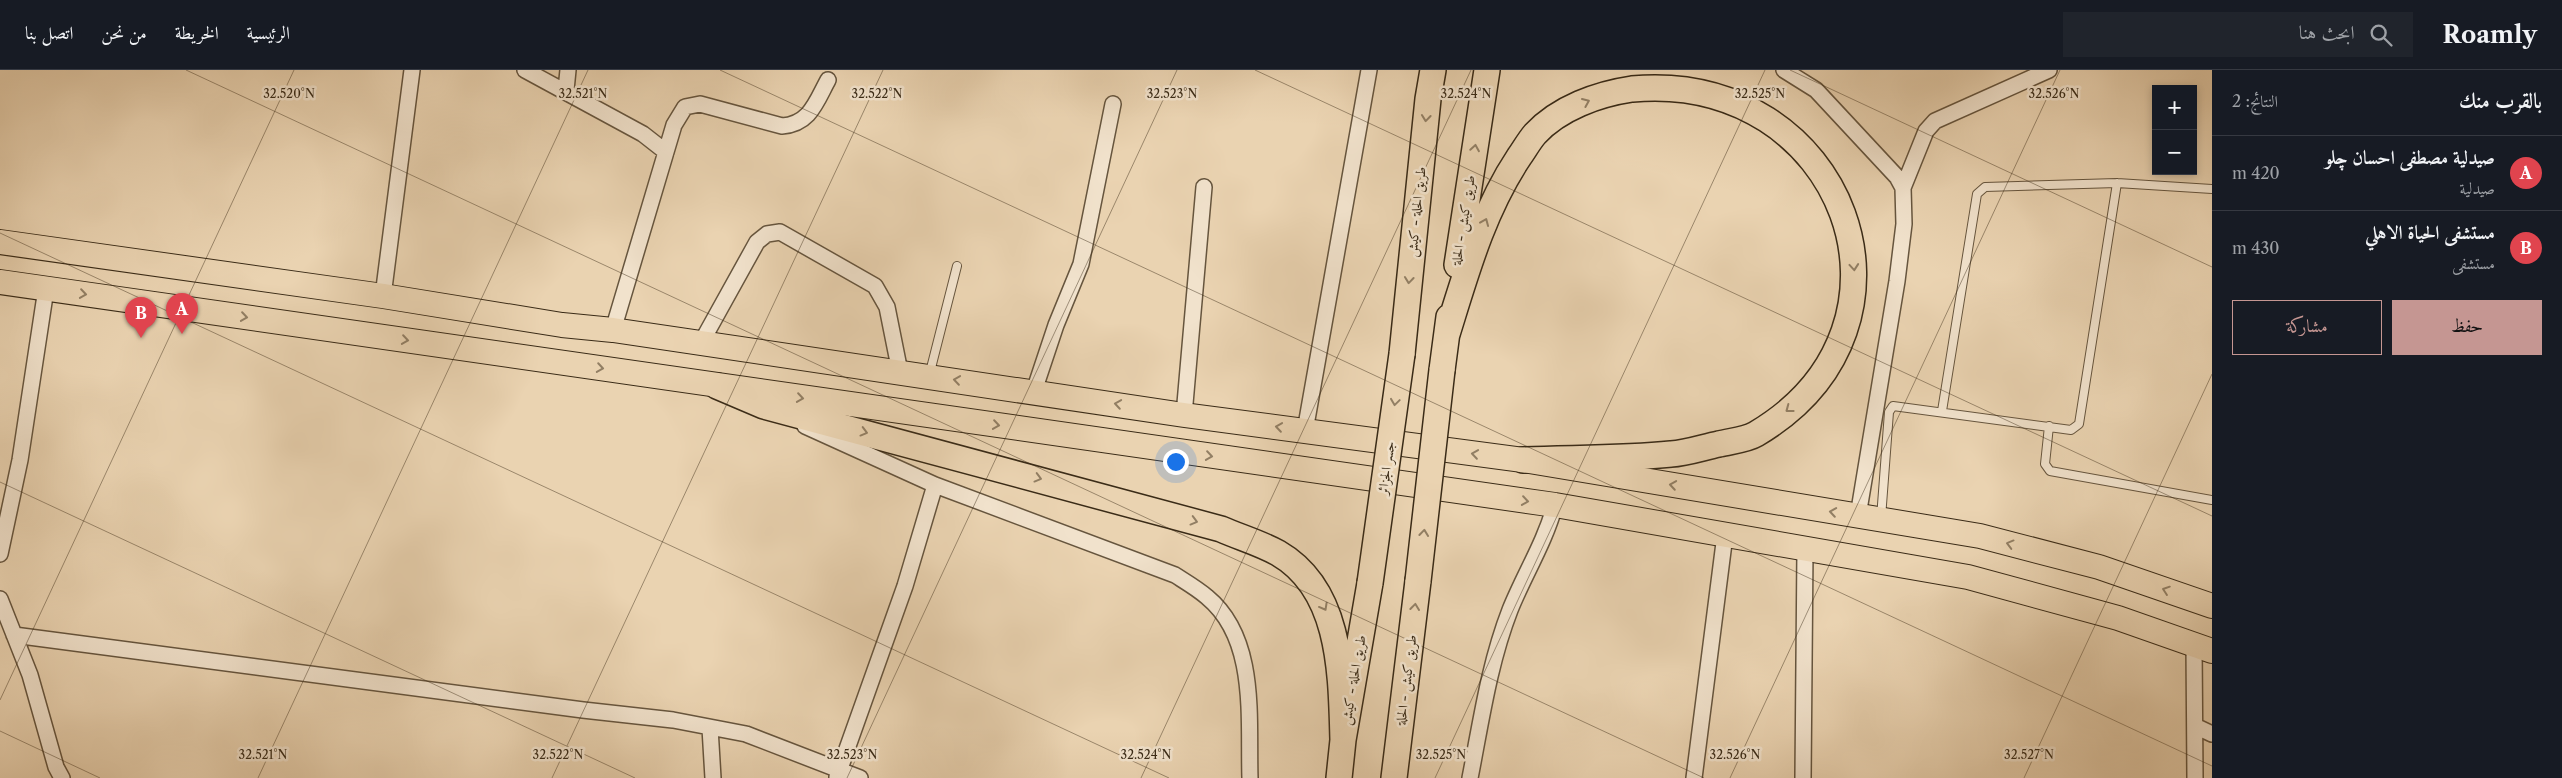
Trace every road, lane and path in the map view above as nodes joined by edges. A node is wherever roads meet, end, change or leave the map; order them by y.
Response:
1 (412, 70) edge
2 (525, 70) edge
3 (568, 70) edge
4 (1369, 70) edge
5 (1433, 70) edge
6 (1487, 70) edge
7 (1784, 70) edge
8 (2049, 70) edge
9 (828, 80) dead end
10 (566, 90) junction
11 (1113, 104) dead end
12 (666, 152) junction
13 (2117, 183) junction
14 (1204, 187) dead end
15 (1903, 188) junction
16 (2212, 189) edge
17 (0, 242) edge
18 (957, 266) dead end
19 (0, 282) edge
20 (46, 289) junction
21 (383, 296) junction
22 (533, 320) junction
23 (581, 326) junction
24 (613, 330) junction
25 (1447, 334) junction
26 (701, 343) junction
27 (1402, 354) joint
28 (528, 358) junction
29 (574, 364) junction
30 (900, 372) junction
31 (929, 376) junction
32 (717, 386) junction
33 (1034, 391) junction
34 (764, 406) junction
35 (1942, 411) junction
36 (1184, 415) junction
37 (2049, 426) junction
38 (1305, 431) junction
39 (1523, 460) junction
40 (936, 485) junction
41 (2212, 500) edge
42 (1555, 505) junction
43 (1858, 516) junction
44 (1881, 520) junction
45 (1725, 535) junction
46 (1806, 549) junction
47 (0, 554) edge
48 (1370, 582) joint
49 (0, 599) edge
50 (2212, 606) edge
51 (14, 635) junction
52 (2203, 648) edge
53 (2195, 726) junction
54 (710, 728) junction
55 (2212, 734) edge
56 (1342, 746) junction
57 (1395, 769) edge
58 (838, 773) edge
59 (62, 778) edge
60 (713, 778) edge
61 (860, 778) edge
62 (1250, 778) edge
63 (1339, 778) edge
64 (1470, 778) edge
65 (1694, 778) edge
66 (1802, 778) edge
67 (2196, 778) edge

1 - 21 street
2 - 10 street
3 - 10 street
4 - 38 street
5 -> 27 highway, طريق الحلة - كيش
25 -> 6 highway, طريق كيش - الحلة
7 - 15 street
8 - 15 street
9 - 12 street
10 - 12 street
11 - 33 street
12 - 24 street
13 - 16 lane
13 - 35 lane
13 - 37 lane
14 - 36 street
15 - 43 street
17 - 21 main road
18 - 31 lane
19 - 20 main road
20 -> 28 main road
20 - 47 street
21 - 22 main road
22 - 23 main road
22 - 28 main road
23 - 24 main road
23 - 29 main road
24 - 26 main road
25 -> 39 highway
57 -> 25 highway, طريق كيش - الحلة, bridge
26 - 30 main road
26 - 30 street
27 -> 48 highway, جسر الجزائر, bridge
28 - 29 main road
29 -> 32 main road
30 - 31 main road
33 -> 31 main road
32 - 34 highway
32 -> 42 main road
36 -> 33 main road
34 - 40 street
34 -> 56 highway
35 - 37 lane
35 - 44 lane
38 -> 36 main road
37 - 41 lane
39 -> 38 main road
43 -> 39 main road
40 - 58 street
40 - 62 street
42 - 45 main road
42 - 64 street
43 - 44 main road
50 -> 44 main road
45 - 46 main road
45 - 65 street
46 - 52 main road
46 - 66 street
48 - 56 highway, طريق الحلة - كيش
49 - 51 street
51 - 54 street
51 - 59 street
52 - 53 street
53 - 55 street
53 - 67 street
54 - 58 street
54 - 60 street
56 - 63 highway, طريق الحلة - كيش
58 - 61 street

